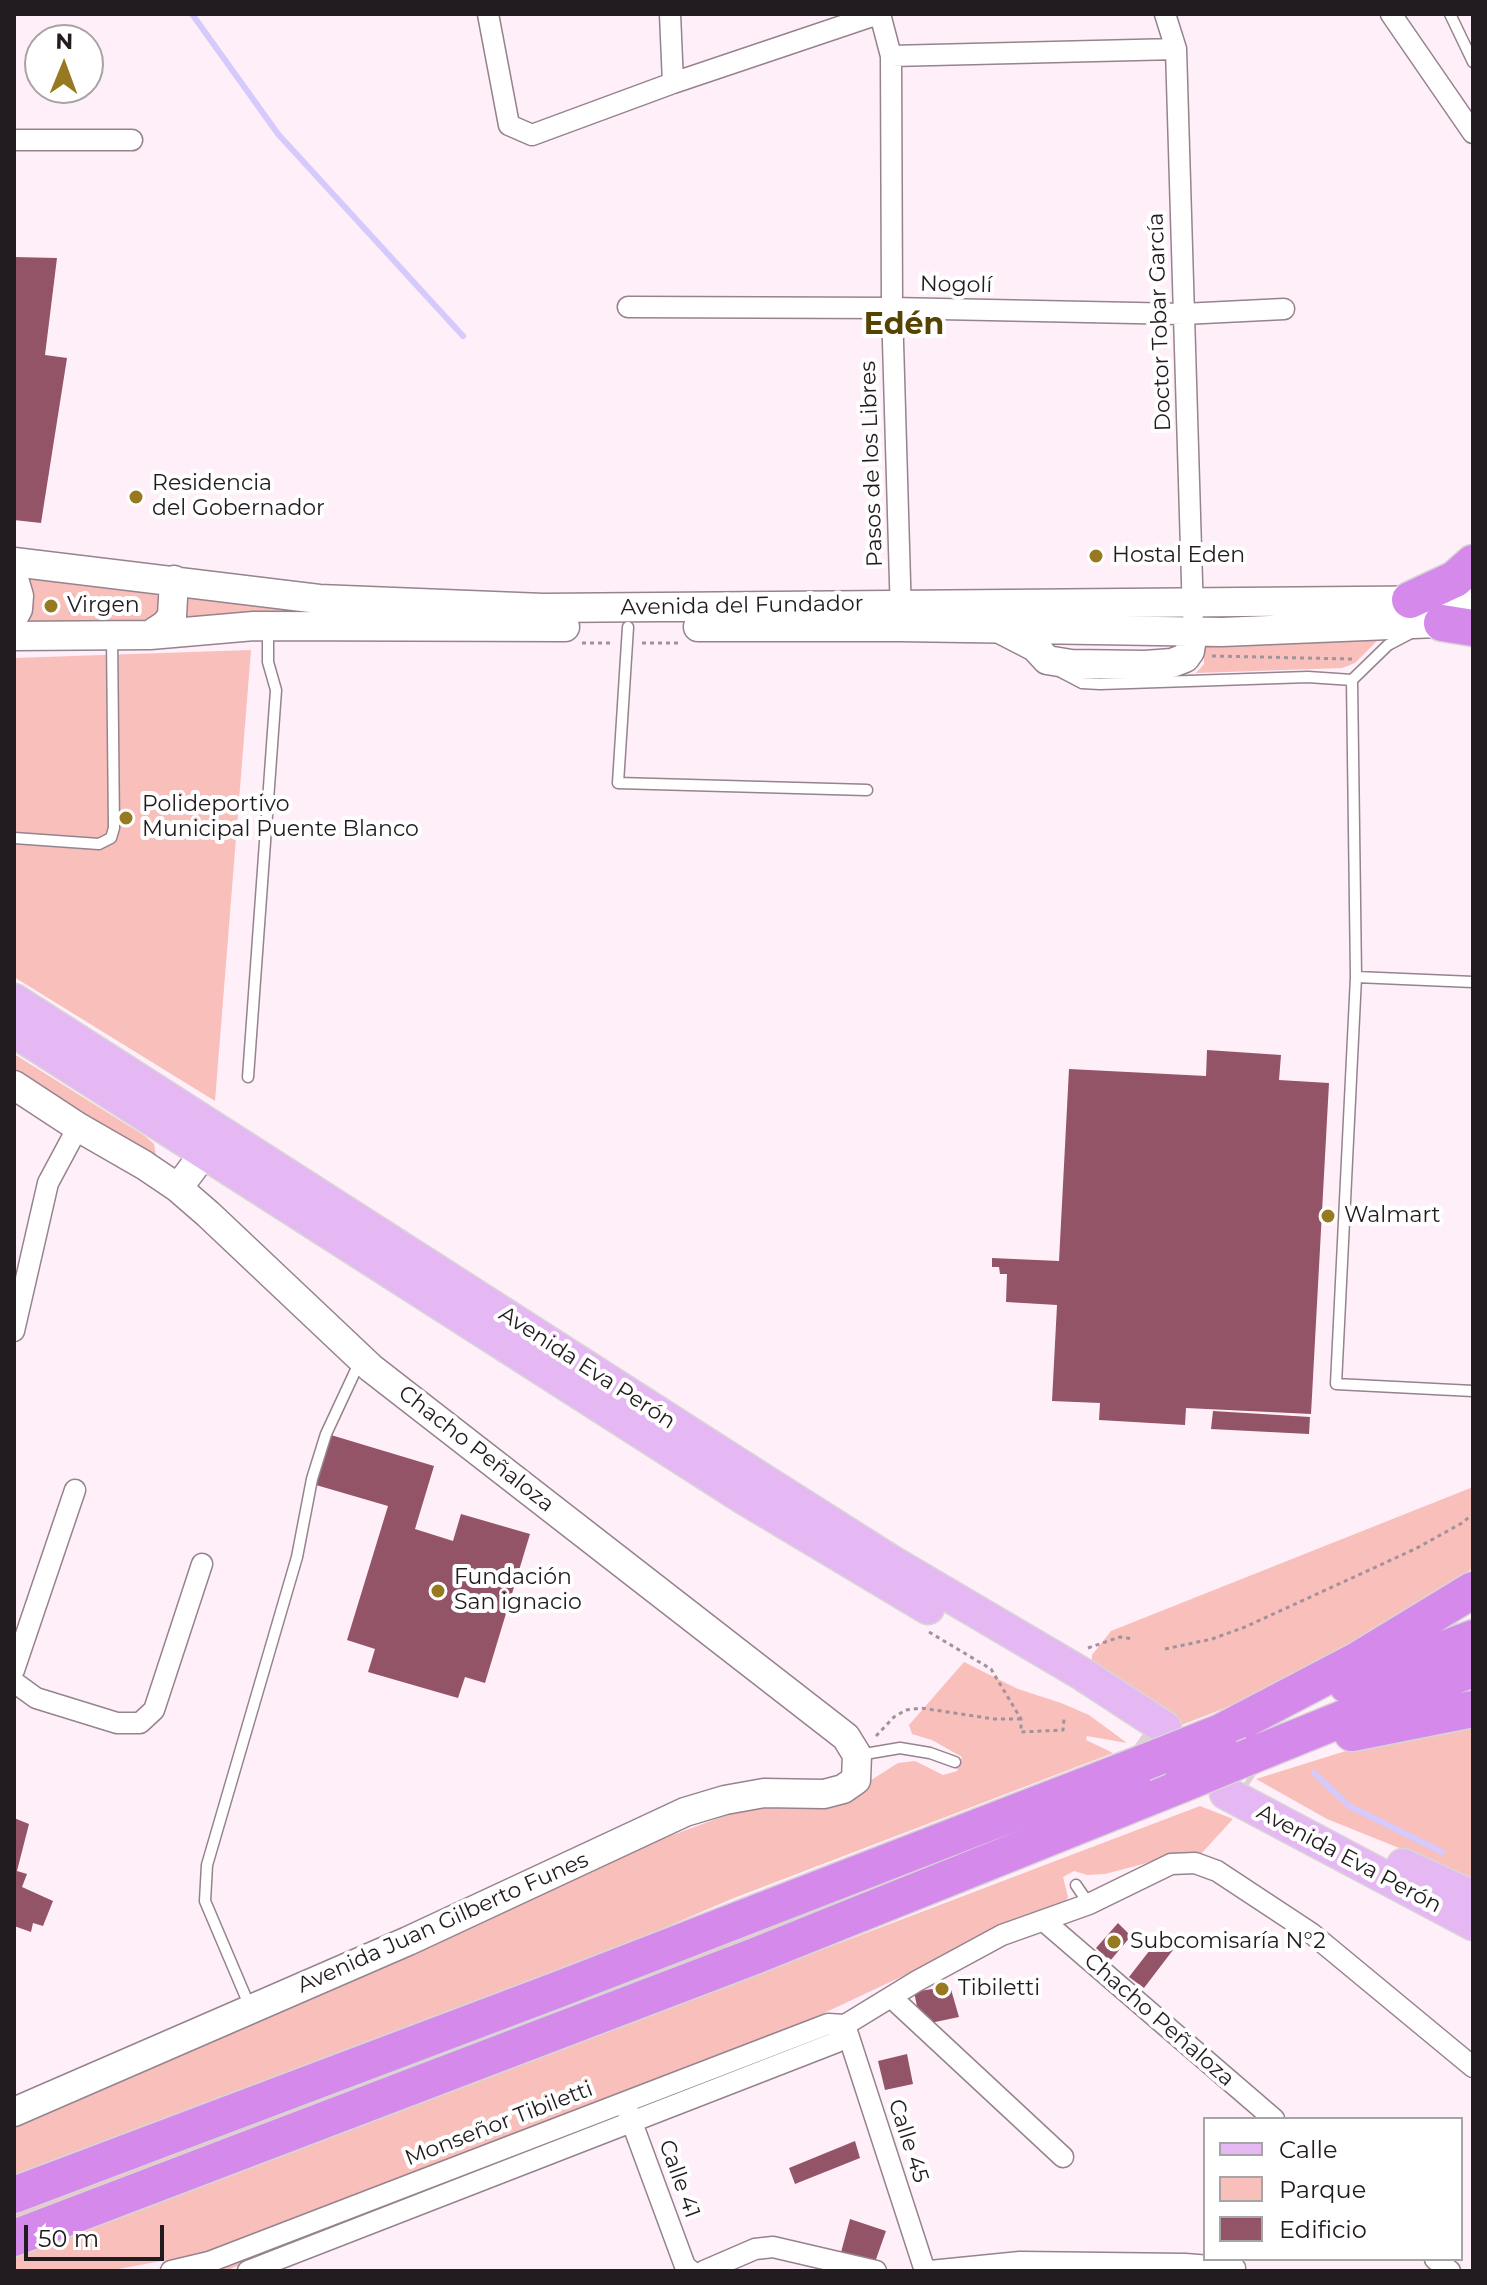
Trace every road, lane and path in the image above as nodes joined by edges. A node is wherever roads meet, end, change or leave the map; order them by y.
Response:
1 (488, 14) edge
2 (670, 14) edge
3 (879, 14) edge
4 (1165, 14) edge
5 (1391, 14) edge
6 (1450, 14) edge
7 (1176, 49) junction
8 (891, 56) junction
9 (1473, 62) edge
10 (673, 83) junction
11 (1471, 127) edge
12 (14, 140) edge
13 (132, 140) dead end
14 (628, 307) dead end
15 (892, 308) junction
16 (1284, 309) dead end
17 (1183, 314) junction
18 (14, 562) edge
19 (74, 569) junction
20 (14, 579) edge
21 (174, 580) junction
22 (1469, 580) edge
23 (1410, 600) joint
24 (900, 615) junction
25 (14, 616) edge
26 (1193, 617) junction
27 (1463, 624) edge
28 (268, 626) junction
29 (628, 627) junction
30 (996, 628) junction
31 (69, 635) junction
32 (112, 635) junction
33 (150, 635) junction
34 (14, 636) edge
35 (1047, 660) junction
36 (1352, 680) junction
37 (867, 790) dead end
38 (14, 838) edge
39 (1356, 977) junction
40 (1473, 982) edge
41 (14, 1000) edge
42 (14, 1031) edge
43 (248, 1077) dead end
44 (14, 1085) edge
45 (78, 1127) junction
46 (205, 1152) junction
47 (178, 1188) junction
48 (14, 1331) edge
49 (361, 1358) junction
50 (1473, 1391) edge
51 (75, 1490) dead end
52 (1473, 1514) edge
53 (202, 1564) dead end
54 (1466, 1592) edge
55 (1473, 1638) edge
56 (1165, 1649) dead end
57 (1473, 1669) edge
58 (14, 1670) edge
59 (14, 1682) edge
60 (1473, 1709) edge
61 (1021, 1719) dead end
62 (1221, 1732) junction
63 (1150, 1742) junction
64 (857, 1755) junction
65 (955, 1762) dead end
66 (1243, 1778) junction
67 (1076, 1885) dead end
68 (1473, 1897) edge
69 (1089, 1904) junction
70 (1044, 1921) junction
71 (1473, 1924) edge
72 (892, 1998) junction
73 (251, 2009) junction
74 (845, 2025) junction
75 (1473, 2067) edge
76 (624, 2101) junction
77 (14, 2112) edge
78 (1272, 2117) edge
79 (632, 2121) junction
80 (1063, 2157) dead end
81 (14, 2195) edge
82 (14, 2238) edge
83 (1235, 2268) dead end
84 (171, 2271) edge
85 (248, 2271) edge
86 (691, 2271) edge
87 (704, 2271) edge
88 (876, 2271) edge
89 (927, 2271) edge

1 - 10 street
2 - 10 street
3 - 8 street, Pasos de los Libres
3 - 10 street
4 - 7 street, Doctor Tobar García
5 - 11 street
6 - 9 lane
7 - 8 street
7 - 17 street, Doctor Tobar García
8 - 15 street, Pasos de los Libres
12 - 13 street
14 - 15 street, Nogolí
15 - 17 street, Nogolí
15 - 24 street, Pasos de los Libres
16 - 17 street, Nogolí
17 - 26 street, Doctor Tobar García
18 - 19 main road, Avenida del Fundador
19 - 21 main road, Avenida del Fundador
19 - 31 path
20 - 25 main road
21 - 24 main road, Avenida del Fundador
21 - 33 main road
22 - 23 highway
23 - 26 main road, Avenida del Fundador
24 - 26 main road, Avenida del Fundador
24 - 29 main road, Avenida del Fundador
24 - 30 main road, Avenida del Fundador
26 - 27 main road, Avenida del Fundador
26 - 30 main road, Avenida del Fundador
26 - 35 main road
27 - 36 lane
28 - 29 main road, Avenida del Fundador
28 - 33 main road, Avenida del Fundador
28 - 43 lane
29 - 37 lane
30 - 35 main road
31 - 32 main road, Avenida del Fundador
31 - 34 main road, Avenida del Fundador
32 - 33 main road, Avenida del Fundador
32 - 38 lane
35 - 36 lane
36 - 39 lane
39 - 40 lane
39 - 50 lane
41 - 63 main road, Avenida Eva Perón
42 - 46 main road, Avenida Eva Perón
44 - 45 main road, Chacho Peñaloza
45 - 47 main road, Chacho Peñaloza
45 - 48 street
46 - 47 main road
46 - 63 main road, Avenida Eva Perón
47 - 49 main road, Chacho Peñaloza
49 - 64 main road, Chacho Peñaloza
49 - 73 lane
51 - 58 street
52 - 56 path
53 - 59 street
54 - 62 highway
55 - 62 highway
57 - 66 highway
60 - 66 highway
61 - 64 path
62 - 63 highway, bridge
63 - 81 highway
64 - 65 lane
64 - 73 main road, Avenida Juan Gilberto Funes
66 - 68 main road, Avenida Eva Perón
66 - 71 main road, Avenida Eva Perón
66 - 82 highway, bridge
67 - 69 lane
69 - 70 street, Monseñor Tibiletti
69 - 75 street, Monseñor Tibiletti
70 - 72 street, Monseñor Tibiletti
70 - 78 street, Chacho Peñaloza
72 - 74 street, Monseñor Tibiletti
72 - 80 street
73 - 77 main road, Avenida Juan Gilberto Funes
74 - 76 street, Monseñor Tibiletti
74 - 79 street, Monseñor Tibiletti
74 - 89 street, Calle 45
76 - 79 street, Calle 41
76 - 84 street, Monseñor Tibiletti
79 - 85 street, Monseñor Tibiletti
79 - 86 street, Calle 41
83 - 89 street
87 - 88 street

